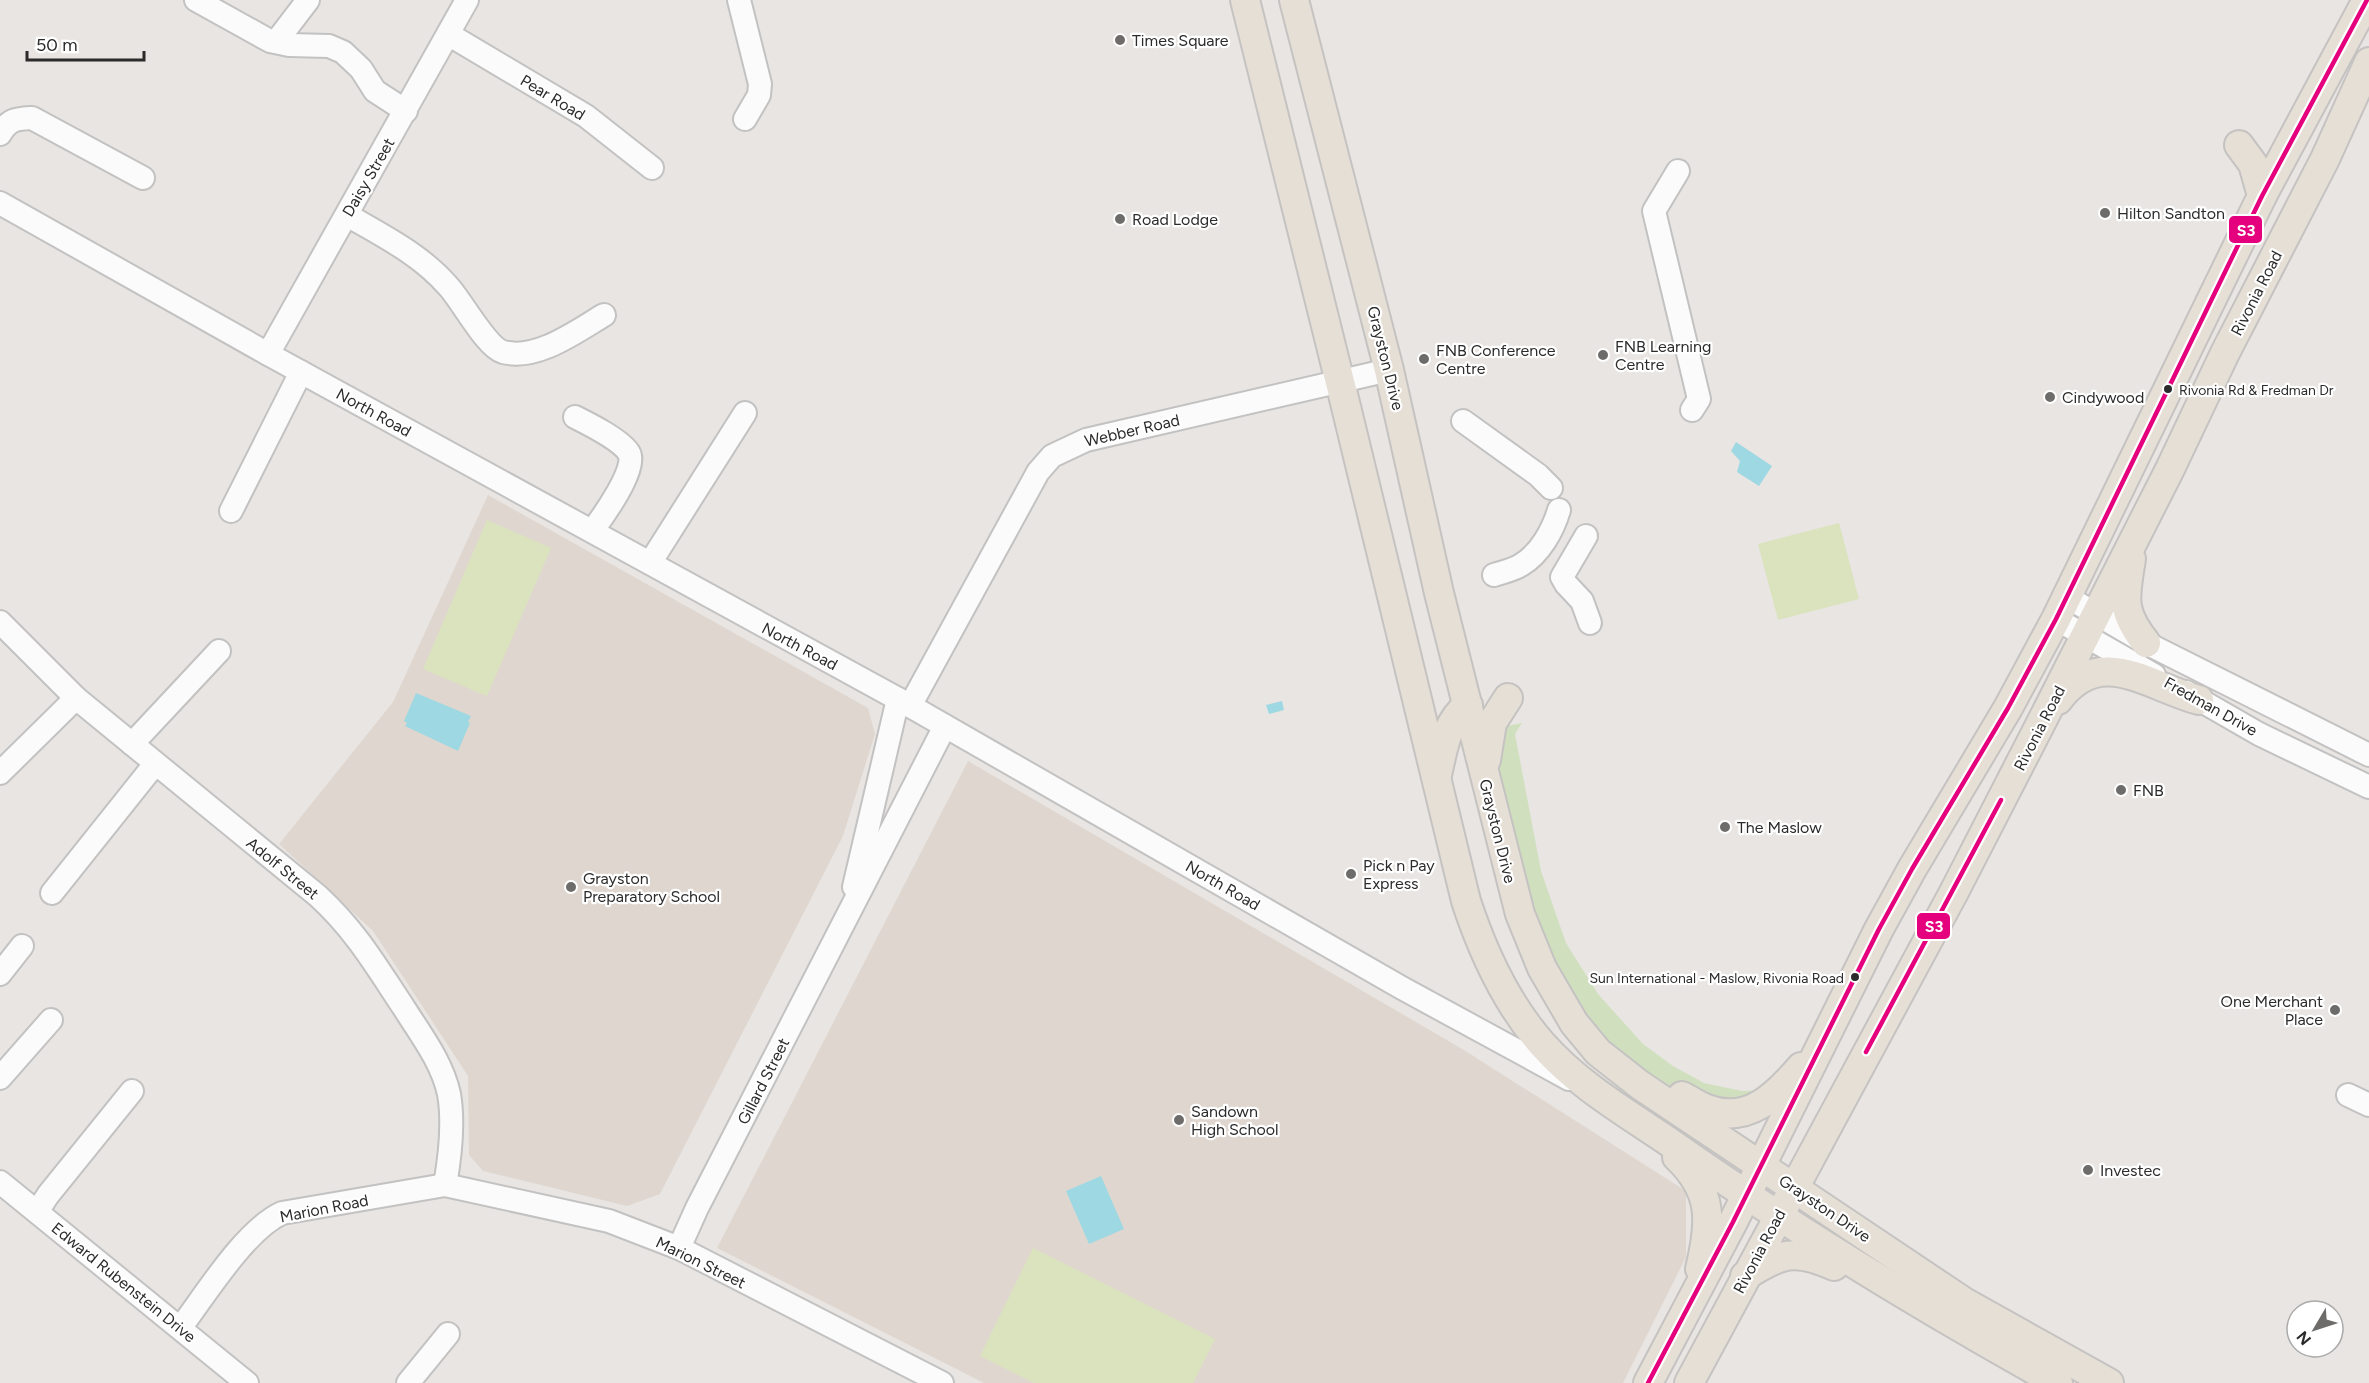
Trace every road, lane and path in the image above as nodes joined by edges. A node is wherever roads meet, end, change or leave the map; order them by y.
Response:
1 (196, 0) edge
2 (308, 0) edge
3 (467, 0) edge
4 (739, 0) edge
5 (1245, 0) edge
6 (1294, 0) edge
7 (2367, 0) edge
8 (448, 34) junction
9 (276, 42) junction
10 (2366, 70) edge
11 (406, 111) junction
12 (745, 119) dead end
13 (0, 134) edge
14 (2239, 145) dead end
15 (652, 168) dead end
16 (1678, 171) dead end
17 (143, 178) dead end
18 (2262, 196) junction
19 (0, 203) edge
20 (347, 215) junction
21 (1672, 237) dead end
22 (1664, 260) junction
23 (604, 315) dead end
24 (2200, 321) junction
25 (2233, 337) junction
26 (268, 354) junction
27 (1389, 370) junction
28 (301, 372) junction
29 (1340, 382) junction
30 (1700, 398) dead end
31 (745, 413) dead end
32 (575, 417) dead end
33 (1463, 421) dead end
34 (1551, 488) dead end
35 (1559, 510) dead end
36 (231, 512) dead end
37 (592, 531) junction
38 (1586, 536) dead end
39 (2134, 539) junction
40 (650, 563) junction
41 (1494, 575) dead end
42 (2062, 608) junction
43 (1590, 623) dead end
44 (1, 624) edge
45 (2090, 625) junction
46 (2146, 643) junction
47 (219, 651) dead end
48 (76, 698) junction
49 (1508, 698) dead end
50 (2199, 700) junction
51 (904, 703) junction
52 (1468, 705) junction
53 (2043, 719) junction
54 (945, 726) junction
55 (132, 744) junction
56 (2369, 755) edge
57 (155, 764) junction
58 (0, 774) edge
59 (1436, 779) junction
60 (1485, 779) junction
61 (2369, 786) edge
62 (52, 893) dead end
63 (849, 915) junction
64 (22, 946) dead end
65 (0, 974) edge
66 (51, 1020) dead end
67 (1820, 1048) junction
68 (1598, 1052) junction
69 (0, 1078) edge
70 (132, 1092) dead end
71 (1596, 1094) junction
72 (2348, 1095) dead end
73 (2369, 1105) edge
74 (1646, 1126) junction
75 (1761, 1166) junction
76 (0, 1182) edge
77 (445, 1185) junction
78 (1793, 1186) junction
79 (1747, 1195) junction
80 (37, 1212) junction
81 (1777, 1217) junction
82 (679, 1248) junction
83 (1745, 1276) junction
84 (1691, 1303) junction
85 (1936, 1315) junction
86 (181, 1327) junction
87 (448, 1334) dead end
88 (248, 1383) edge
89 (408, 1383) edge
90 (942, 1383) edge
91 (1648, 1383) edge
92 (1689, 1383) edge
93 (2058, 1383) edge
94 (2109, 1383) edge

1 - 9 street
2 - 9 street
3 - 8 street, Daisy Street
4 - 12 street
5 - 29 main road, Grayston Drive
6 - 27 main road, Grayston Drive
7 - 18 main road
8 - 11 street, Daisy Street
8 - 15 street, Pear Road
9 - 11 street
10 - 25 main road, Rivonia Road
11 - 20 street, Daisy Street
13 - 17 street
14 - 18 main road
16 - 22 street
18 - 24 main road
19 - 26 street, North Road
20 - 23 street
20 - 26 street, Daisy Street
21 - 22 street
22 - 30 street
24 - 25 main road
24 - 42 main road
25 - 39 main road, Rivonia Road
26 - 28 street, North Road
27 - 29 street, Webber Road
27 - 52 main road, Grayston Drive
28 - 36 street
28 - 37 street, North Road
29 - 51 street, Webber Road
29 - 59 main road, Grayston Drive
31 - 40 street
32 - 37 street
33 - 34 street
35 - 41 street
37 - 40 street, North Road
38 - 43 street
39 - 45 main road, Rivonia Road
39 - 46 main road
40 - 51 street, North Road
42 - 45 street, Fredman Drive
42 - 67 main road
44 - 48 street, Adolf Street
45 - 46 street, Fredman Drive
45 - 50 street, Fredman Drive
45 - 53 main road, Rivonia Road
46 - 56 street, Fredman Drive
47 - 55 street
48 - 55 street, Adolf Street
48 - 58 street
49 - 60 main road
50 - 53 main road
50 - 61 street, Fredman Drive
51 - 54 street, North Road
51 - 63 street, Gillard Street
52 - 59 main road
52 - 60 main road, Grayston Drive
53 - 78 main road, Rivonia Road
54 - 63 street, Gillard Street
54 - 71 street, North Road
55 - 57 street, Adolf Street
57 - 62 street
57 - 77 street, Adolf Street
59 - 71 main road, Grayston Drive
60 - 68 main road, Grayston Drive
63 - 82 street, Gillard Street
64 - 65 street
66 - 69 street
67 - 68 main road
67 - 75 main road
68 - 75 main road, Grayston Drive
70 - 80 street
71 - 74 main road, Grayston Drive
72 - 73 street
74 - 79 main road, Grayston Drive
74 - 84 main road
75 - 78 main road, Grayston Drive
75 - 79 main road
76 - 80 street, Edward Rubenstein Drive
77 - 82 street, Marion Street
77 - 86 street, Marion Road
78 - 81 main road, Rivonia Road
78 - 94 main road, Grayston Drive
79 - 81 main road, Grayston Drive
79 - 84 main road
80 - 86 street, Edward Rubenstein Drive
81 - 83 main road, Rivonia Road
81 - 85 main road, Grayston Drive
82 - 90 street, Marion Street
83 - 85 main road
83 - 92 main road, Rivonia Road
84 - 91 main road
85 - 93 main road, Grayston Drive
86 - 88 street, Edward Rubenstein Drive
87 - 89 street

